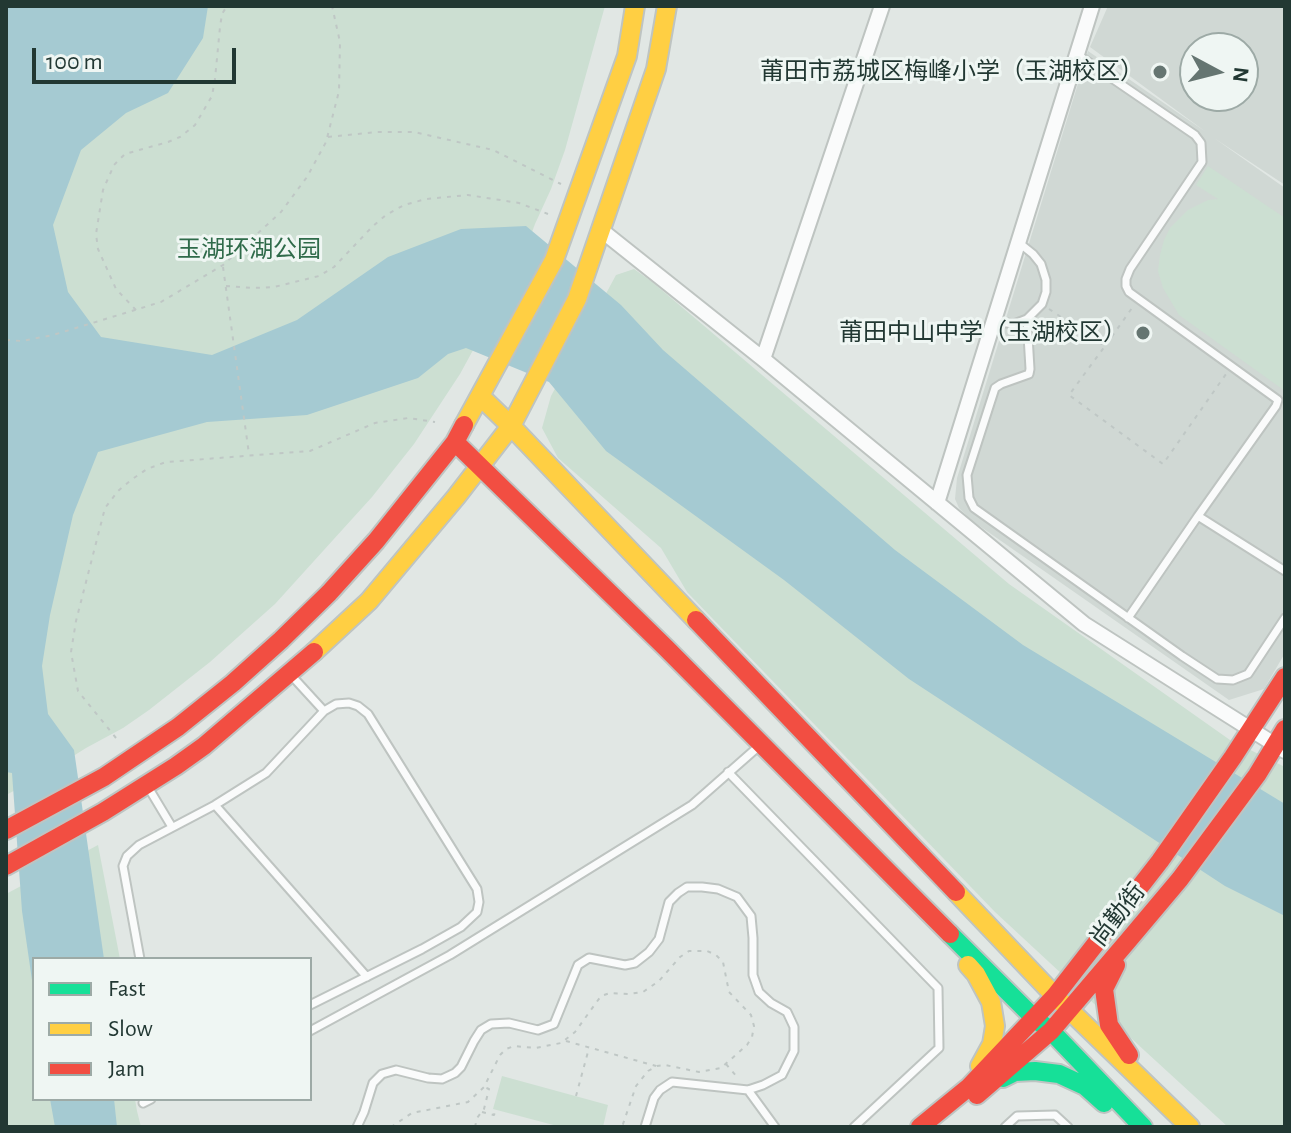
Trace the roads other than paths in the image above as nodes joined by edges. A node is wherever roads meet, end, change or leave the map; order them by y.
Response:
1 (635, 6) edge
2 (667, 6) edge
3 (882, 6) edge
4 (1092, 6) edge
5 (1077, 54) junction
6 (601, 230) junction
7 (1018, 242) junction
8 (1027, 319) junction
9 (993, 321) junction
10 (763, 359) junction
11 (480, 396) junction
12 (511, 426) junction
13 (455, 442) junction
14 (479, 466) junction
15 (937, 503) junction
16 (1198, 516) junction
17 (1285, 571) edge
18 (1128, 618) junction
19 (1285, 618) edge
20 (289, 673) junction
21 (1285, 677) edge
22 (324, 711) junction
23 (1252, 729) junction
24 (1285, 729) edge
25 (761, 744) junction
26 (1280, 748) edge
27 (728, 772) junction
28 (147, 785) junction
29 (215, 805) junction
30 (172, 827) junction
31 (6, 830) edge
32 (6, 866) edge
33 (895, 880) junction
34 (1127, 942) junction
35 (140, 957) edge
36 (367, 977) junction
37 (1062, 1003) junction
38 (312, 1004) edge
39 (1034, 1018) junction
40 (312, 1030) edge
41 (1051, 1031) junction
42 (975, 1088) junction
43 (748, 1090) junction
44 (147, 1101) edge
45 (143, 1103) dead end
46 (357, 1127) edge
47 (645, 1127) edge
48 (775, 1127) edge
49 (854, 1127) edge
50 (920, 1127) edge
51 (941, 1127) edge
52 (1005, 1127) edge
53 (1068, 1127) edge
54 (1132, 1127) edge
55 (1143, 1127) edge
56 (1192, 1127) edge

1 - 11 main road
2 - 6 main road
3 - 10 street
4 - 5 street
5 - 7 street
5 - 16 lane
6 - 10 street
6 - 12 main road
7 - 8 lane
7 - 9 street
8 - 9 lane
8 - 18 lane
9 - 15 street
10 - 15 street
11 - 12 main road
11 - 13 main road
12 - 14 main road
12 - 37 main road
13 - 14 main road
13 - 31 main road
14 - 20 main road
14 - 25 main road
15 - 23 street
16 - 17 lane
16 - 18 lane
18 - 19 lane
20 - 22 lane
20 - 28 main road
21 - 23 main road, 尚勤街
22 - 29 lane
22 - 36 lane
23 - 26 street
23 - 37 main road, 尚勤街
24 - 26 main road, 尚勤街
25 - 27 lane
25 - 33 main road
26 - 34 main road, 尚勤街
27 - 40 lane
27 - 49 lane
28 - 30 lane
28 - 32 main road
29 - 30 lane
29 - 36 lane
30 - 35 lane
33 - 39 main road
33 - 42 main road
34 - 37 main road, 尚勤街
34 - 56 main road
36 - 38 lane
37 - 39 main road, 尚勤街
37 - 41 main road, 尚勤街
37 - 56 main road
39 - 41 main road
39 - 42 main road, 尚勤街
41 - 42 main road, 尚勤街
41 - 55 main road
42 - 50 main road, 尚勤街
42 - 51 main road, 尚勤街
42 - 54 main road
43 - 46 lane
43 - 47 lane
43 - 48 lane
44 - 45 lane
52 - 53 lane

